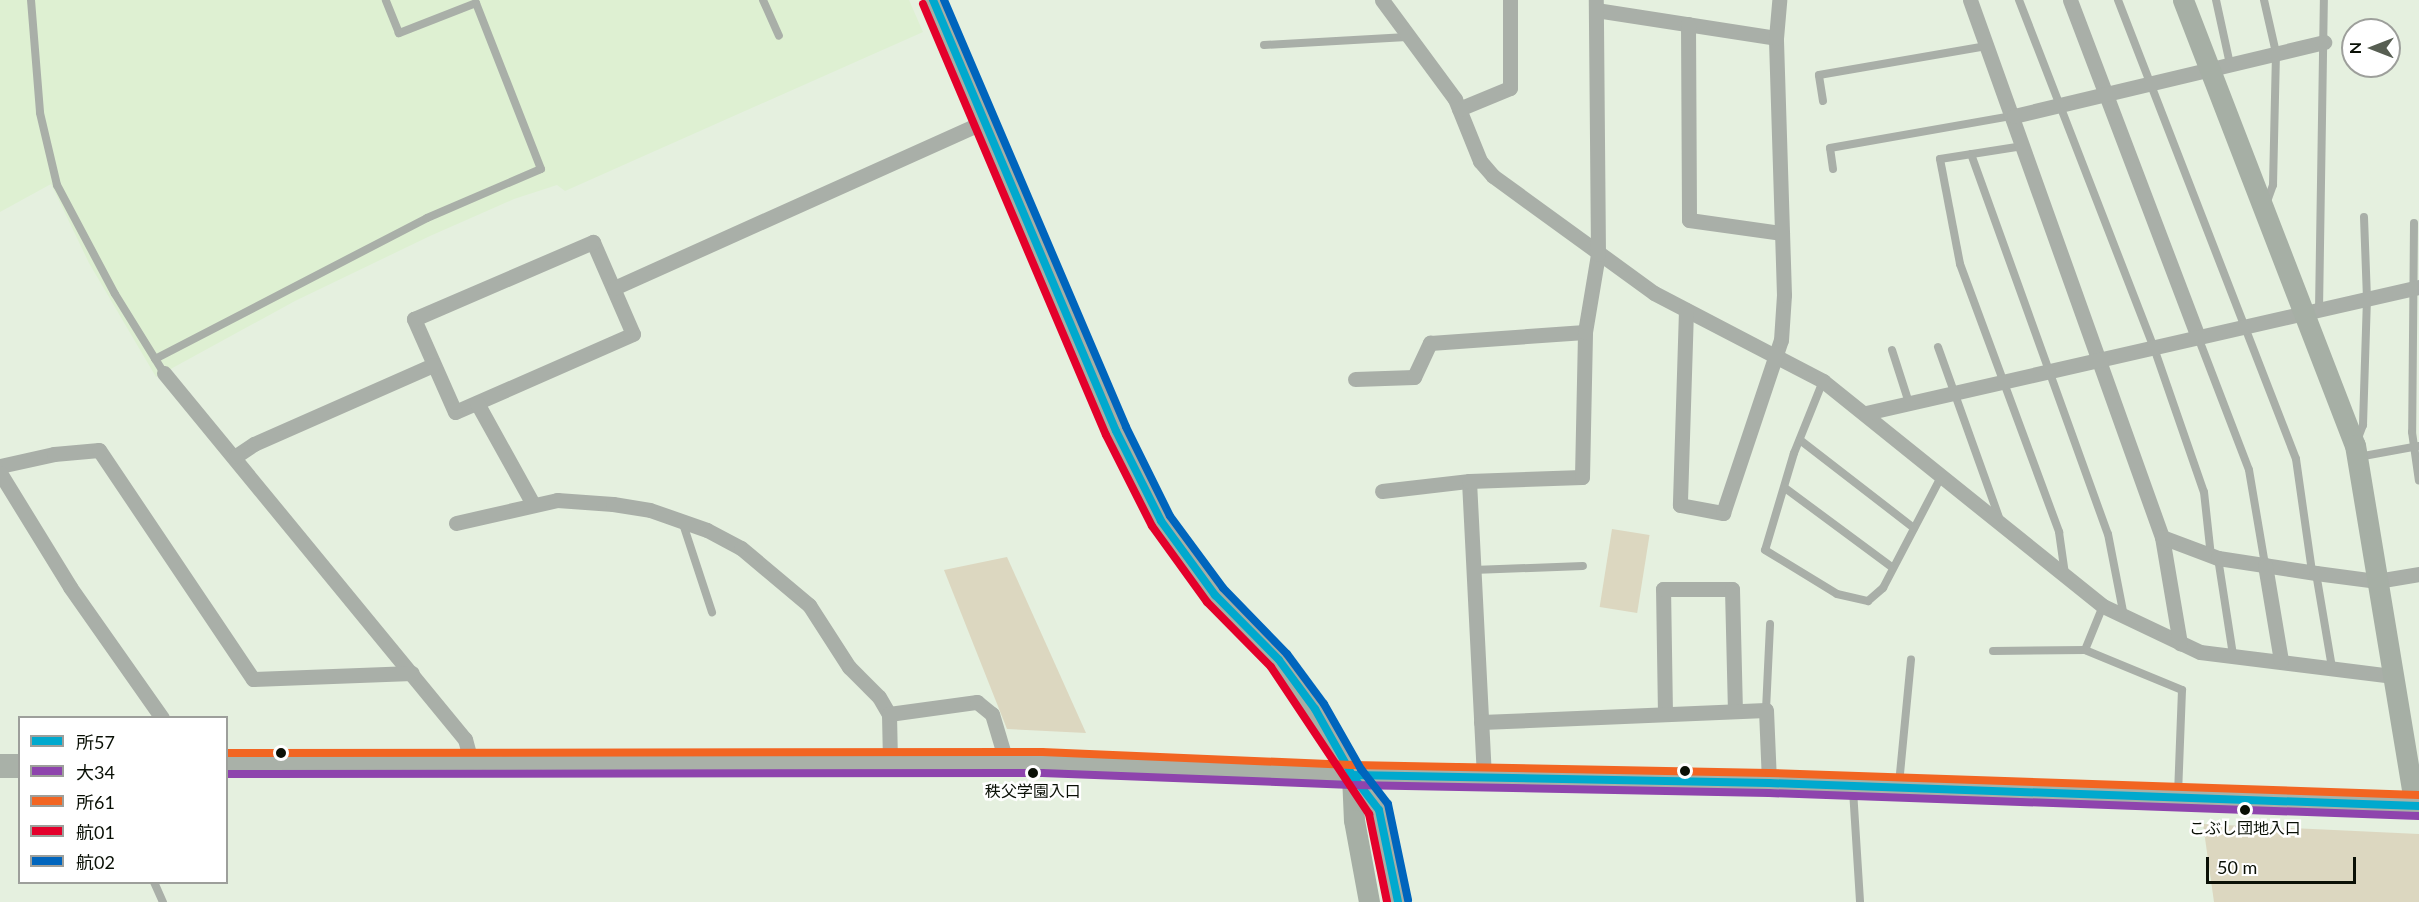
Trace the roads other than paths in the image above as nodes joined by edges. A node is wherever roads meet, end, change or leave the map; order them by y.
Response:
1 (31, 0) edge
2 (386, 0) edge
3 (763, 0) edge
4 (933, 0) edge
5 (1382, 0) edge
6 (1510, 0) edge
7 (1779, 0) edge
8 (1970, 0) edge
9 (2019, 0) edge
10 (2070, 0) edge
11 (2118, 0) edge
12 (2183, 0) edge
13 (2216, 0) edge
14 (2264, 0) edge
15 (2324, 0) edge
16 (477, 1) edge
17 (1596, 5) edge
18 (1688, 24) junction
19 (779, 36) dead end
20 (1407, 37) junction
21 (1776, 38) junction
22 (2324, 42) junction
23 (1263, 45) dead end
24 (1988, 46) junction
25 (2276, 53) junction
26 (2230, 64) junction
27 (2210, 69) junction
28 (2151, 83) junction
29 (2106, 94) junction
30 (1823, 101) dead end
31 (2060, 105) junction
32 (1460, 109) junction
33 (2014, 116) junction
34 (984, 122) junction
35 (2024, 146) junction
36 (1971, 154) junction
37 (1833, 169) dead end
38 (2264, 211) junction
39 (2364, 217) dead end
40 (2414, 223) dead end
41 (1782, 233) junction
42 (1598, 254) junction
43 (614, 288) junction
44 (2416, 288) edge
45 (2367, 299) junction
46 (1686, 310) junction
47 (2311, 312) junction
48 (2245, 326) junction
49 (1585, 332) junction
50 (2198, 337) junction
51 (1938, 347) dead end
52 (2154, 348) junction
53 (1893, 350) dead end
54 (1778, 357) junction
55 (155, 359) junction
56 (2100, 360) junction
57 (433, 365) junction
58 (2050, 372) junction
59 (164, 373) joint
60 (1355, 379) dead end
61 (1823, 381) junction
62 (2003, 382) junction
63 (1957, 392) junction
64 (477, 403) junction
65 (1909, 404) junction
66 (1866, 413) junction
67 (1800, 440) junction
68 (2416, 446) edge
69 (2356, 451) junction
70 (236, 456) junction
71 (0, 466) edge
72 (0, 472) edge
73 (1941, 477) junction
74 (1469, 481) junction
75 (2419, 482) edge
76 (1785, 488) junction
77 (1382, 491) dead end
78 (533, 504) junction
79 (456, 523) dead end
80 (683, 524) junction
81 (2000, 525) junction
82 (1914, 528) junction
83 (2163, 537) junction
84 (2214, 557) junction
85 (2265, 565) junction
86 (1583, 566) dead end
87 (1893, 568) junction
88 (1473, 570) junction
89 (2314, 572) junction
90 (2419, 574) edge
91 (2065, 577) junction
92 (2377, 581) junction
93 (2103, 606) junction
94 (712, 612) dead end
95 (2124, 618) junction
96 (1770, 624) dead end
97 (2180, 643) junction
98 (2085, 650) junction
99 (1993, 651) dead end
100 (2233, 655) junction
101 (1911, 660) dead end
102 (2281, 661) junction
103 (2331, 668) junction
104 (412, 673) junction
105 (2392, 676) junction
106 (1766, 710) junction
107 (1735, 711) junction
108 (889, 714) junction
109 (1665, 714) junction
110 (161, 716) edge
111 (1481, 722) junction
112 (890, 761) junction
113 (1006, 761) junction
114 (471, 762) junction
115 (228, 764) edge
116 (0, 766) edge
117 (18, 766) edge
118 (1352, 775) junction
119 (1484, 777) junction
120 (1769, 783) junction
121 (1852, 787) junction
122 (1898, 788) junction
123 (2178, 797) junction
124 (2417, 806) edge
125 (155, 884) edge
126 (163, 902) edge
127 (1369, 902) edge
128 (1398, 902) edge
129 (1860, 902) edge

1 - 55 lane
2 - 16 lane
3 - 19 lane
4 - 34 street
5 - 20 street
6 - 32 street
7 - 21 street
8 - 24 street
9 - 31 lane
10 - 29 street
11 - 28 lane
12 - 27 street
13 - 26 lane
14 - 25 lane
15 - 22 lane
16 - 55 lane
17 - 18 street
17 - 42 street
18 - 21 street
18 - 41 street
20 - 23 lane
20 - 32 street
21 - 41 street
22 - 25 street
22 - 47 lane
24 - 30 lane
24 - 33 street
25 - 26 street
25 - 38 lane
26 - 27 street
27 - 28 street
27 - 38 street
28 - 29 street
28 - 48 lane
29 - 31 street
29 - 50 street
31 - 33 street
31 - 52 lane
32 - 42 street
33 - 35 street
33 - 37 lane
34 - 43 street
34 - 118 street
35 - 36 lane
35 - 56 street
36 - 58 lane
36 - 62 lane
38 - 47 street
39 - 45 lane
40 - 44 lane
41 - 54 street
42 - 46 street
42 - 49 street
43 - 57 street
43 - 64 street
44 - 45 street
44 - 68 lane
45 - 47 street
45 - 69 lane
46 - 54 street
46 - 54 street
47 - 48 street
47 - 69 street
48 - 50 street
48 - 89 lane
49 - 60 street
49 - 74 street
50 - 52 street
50 - 85 lane
51 - 63 lane
52 - 56 street
52 - 84 lane
53 - 65 lane
54 - 61 street
55 - 59 lane
56 - 58 street
56 - 83 street
57 - 64 street
57 - 70 street
58 - 62 street
58 - 95 lane
59 - 70 street
61 - 66 street
61 - 67 lane
62 - 63 street
62 - 91 lane
63 - 65 street
63 - 81 lane
64 - 78 street
65 - 66 street
66 - 73 street
67 - 76 lane
67 - 82 lane
68 - 69 lane
68 - 75 lane
69 - 92 street
70 - 104 street
71 - 104 street
72 - 110 street
73 - 81 street
73 - 82 lane
74 - 77 street
74 - 88 street
76 - 87 lane
76 - 87 lane
78 - 79 street
78 - 80 street
80 - 94 lane
80 - 108 street
81 - 91 street
82 - 87 lane
83 - 84 street
83 - 97 street
84 - 85 street
84 - 100 lane
85 - 89 street
85 - 102 street
86 - 88 lane
88 - 111 street
89 - 92 street
89 - 103 lane
90 - 92 street
91 - 93 street
92 - 105 street
93 - 95 street
93 - 98 lane
95 - 97 street
96 - 106 lane
97 - 100 street
98 - 99 lane
98 - 123 lane
100 - 102 street
101 - 122 lane
102 - 103 street
103 - 105 street
104 - 114 street
105 - 124 street
106 - 107 street
106 - 120 street
107 - 109 street
107 - 109 street
108 - 112 street
108 - 113 street
109 - 111 street
111 - 119 street
112 - 113 main road
112 - 114 main road
113 - 118 main road
114 - 115 main road
116 - 117 main road
118 - 119 main road
118 - 127 street
118 - 128 street
119 - 120 main road
120 - 121 main road
121 - 122 main road
121 - 129 lane
122 - 123 main road
123 - 124 main road
125 - 126 lane

